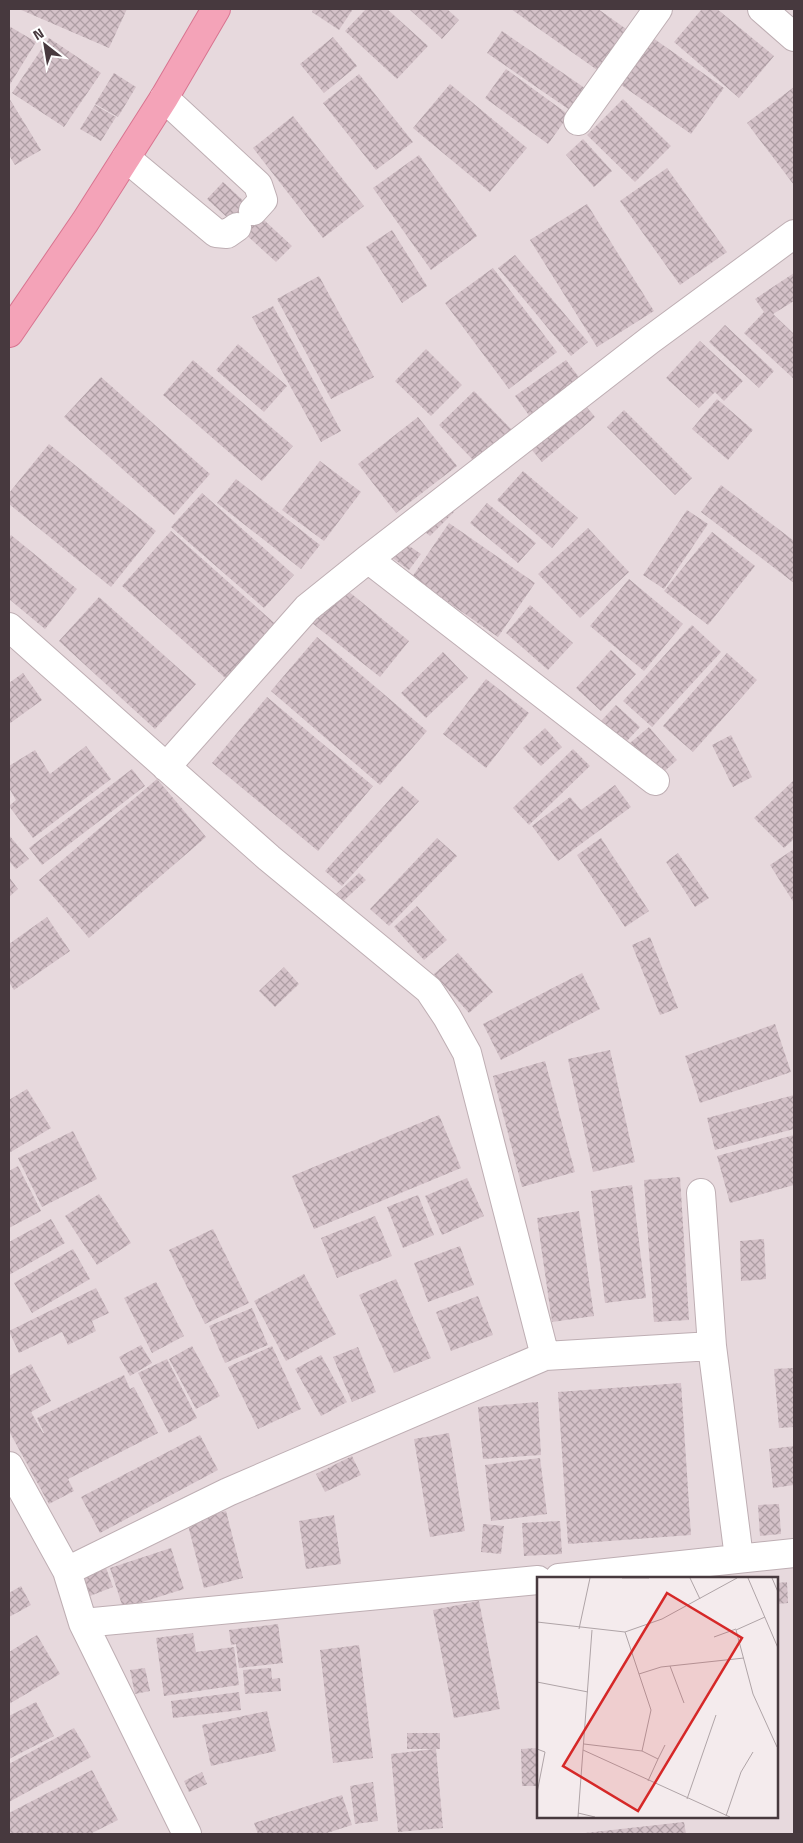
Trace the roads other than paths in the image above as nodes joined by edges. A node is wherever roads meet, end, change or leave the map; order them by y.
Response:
1 (216, 9) edge
2 (658, 9) edge
3 (762, 9) edge
4 (794, 37) edge
5 (164, 98) junction
6 (578, 121) dead end
7 (126, 158) junction
8 (794, 234) edge
9 (9, 333) edge
10 (368, 559) junction
11 (9, 627) edge
12 (166, 767) junction
13 (655, 781) dead end
14 (701, 1192) dead end
15 (712, 1346) junction
16 (545, 1356) junction
17 (9, 1466) edge
18 (794, 1553) edge
19 (739, 1558) junction
20 (67, 1571) junction
21 (568, 1577) edge
22 (537, 1580) edge
23 (83, 1623) junction
24 (188, 1834) edge

1 - 5 main road
2 - 6 street
3 - 4 street
5 - 7 main road
5 - 7 street
7 - 9 main road
8 - 10 street
10 - 12 street
10 - 13 street
11 - 12 street
12 - 16 street
14 - 15 street
15 - 16 street
15 - 19 street
16 - 20 street
17 - 20 street
18 - 19 street
19 - 21 street
20 - 23 street
22 - 23 street
23 - 24 street

